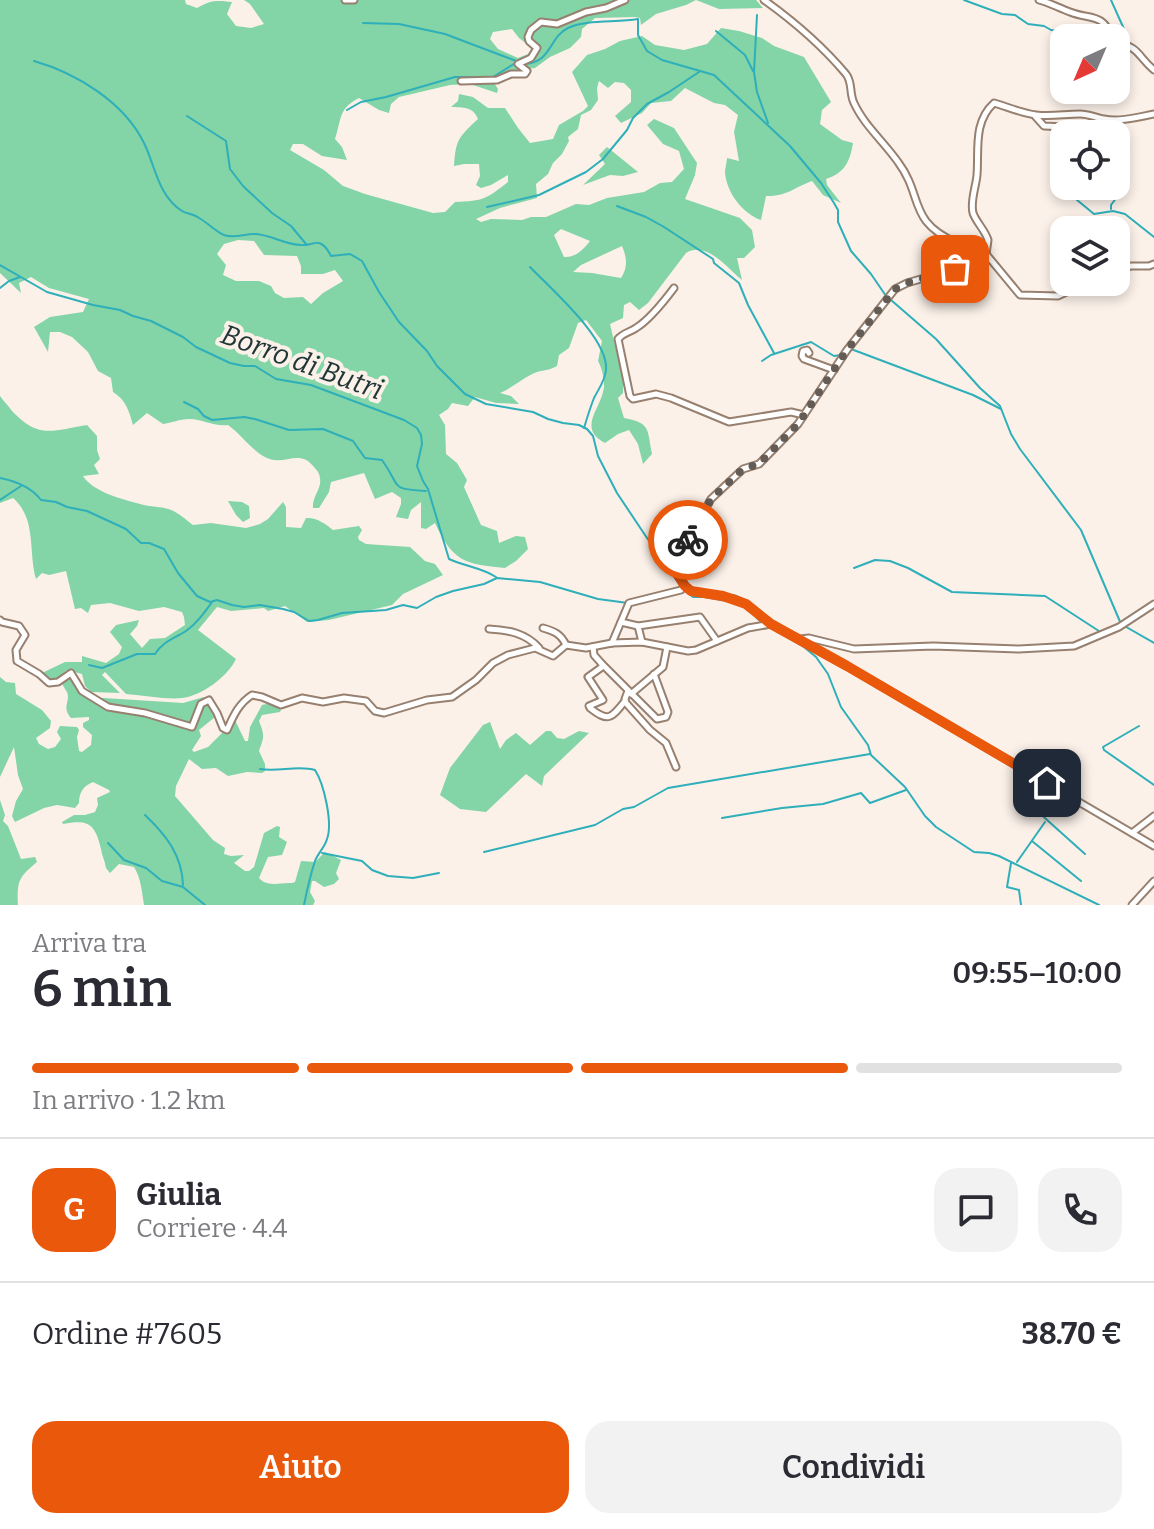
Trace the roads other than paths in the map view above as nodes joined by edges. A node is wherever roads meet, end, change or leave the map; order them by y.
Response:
1 (345, 0) edge
2 (354, 0) edge
3 (625, 0) edge
4 (764, 0) edge
5 (1039, 0) edge
6 (1104, 24) edge
7 (1130, 45) edge
8 (1154, 70) edge
9 (461, 81) dead end
10 (1154, 114) edge
11 (1034, 115) junction
12 (1106, 120) edge
13 (1121, 120) edge
14 (1050, 126) edge
15 (982, 253) junction
16 (1154, 264) edge
17 (1130, 266) edge
18 (674, 288) dead end
19 (1050, 296) edge
20 (809, 353) dead end
21 (834, 370) junction
22 (804, 415) junction
23 (685, 586) junction
24 (1154, 604) edge
25 (0, 620) edge
26 (621, 622) junction
27 (771, 624) junction
28 (638, 626) junction
29 (543, 628) dead end
30 (489, 629) dead end
31 (799, 639) junction
32 (717, 641) junction
33 (642, 642) junction
34 (612, 643) junction
35 (566, 645) junction
36 (593, 647) junction
37 (667, 647) junction
38 (539, 649) junction
39 (602, 664) junction
40 (654, 674) junction
41 (630, 692) junction
42 (625, 701) junction
43 (676, 767) dead end
44 (1154, 816) edge
45 (1132, 833) junction
46 (1154, 846) edge
47 (1154, 881) edge
48 (1132, 905) edge

1 - 2 street
3 - 9 street
4 - 15 street
5 - 6 street
7 - 8 street
10 - 13 street
11 - 12 street
11 - 14 street
11 - 15 street
15 - 19 street
15 - 21 street
16 - 17 street
18 - 22 street
20 - 21 street
21 - 22 street
22 - 23 street
23 - 26 street
23 - 27 street
24 - 31 street
25 - 38 street
26 - 28 street
26 - 34 street
27 - 31 street
27 - 32 street
28 - 32 street
28 - 33 street
29 - 35 street
30 - 38 street
31 - 45 street
32 - 37 street
33 - 34 street
33 - 37 street
34 - 36 street
35 - 36 street
35 - 38 street
36 - 39 street
37 - 40 street
39 - 41 street
39 - 42 street
40 - 41 street
40 - 41 street
41 - 42 street
42 - 43 street
44 - 45 street
45 - 46 street
47 - 48 street

